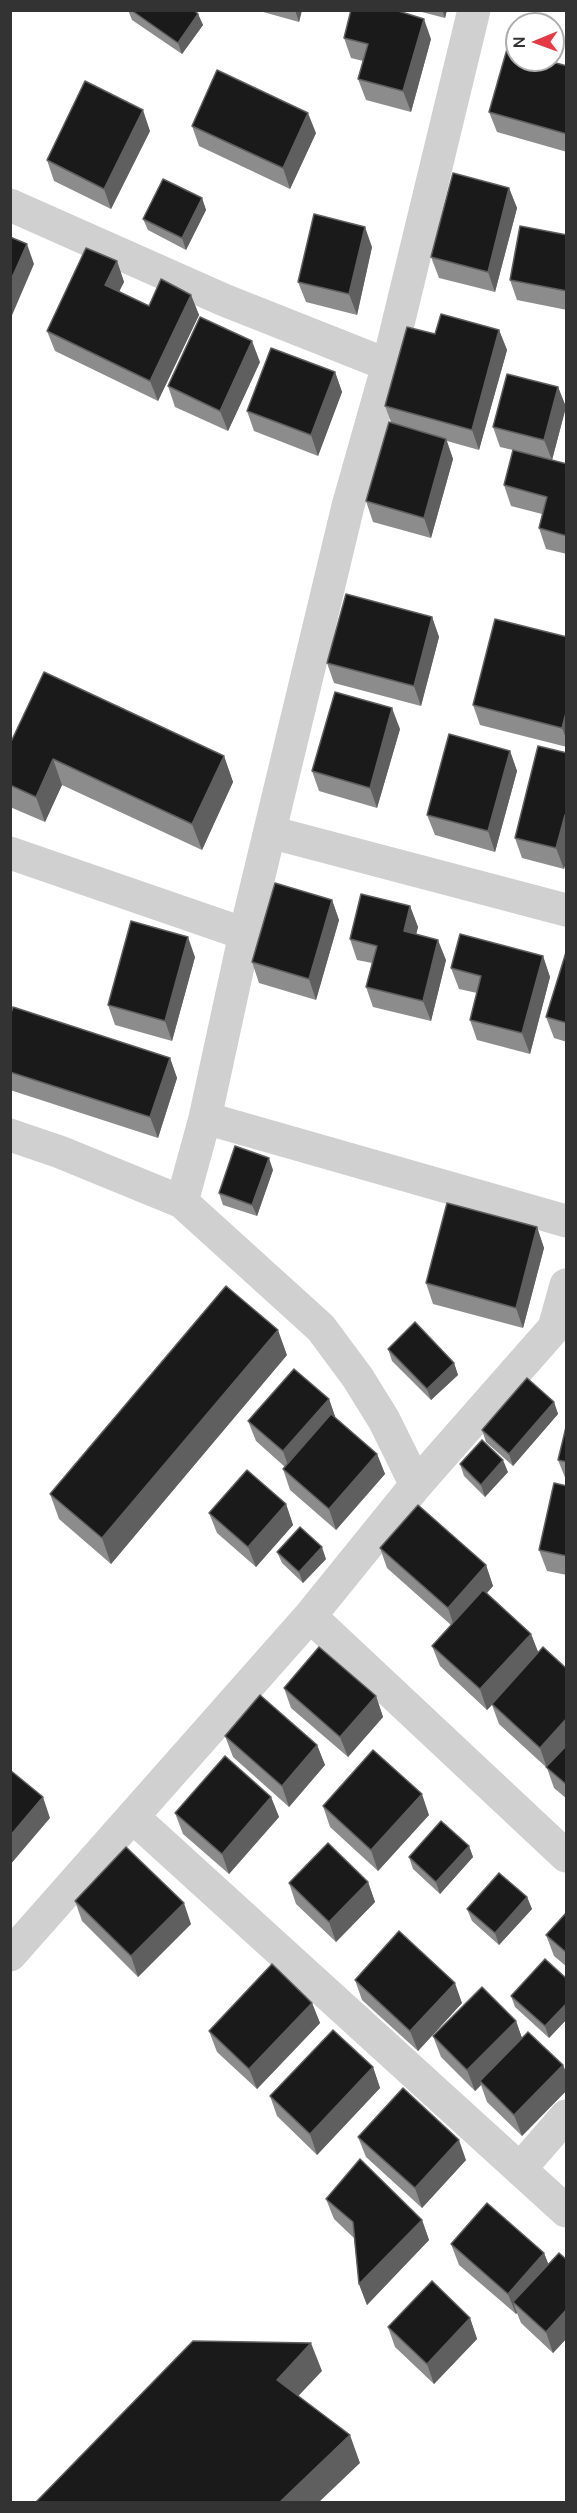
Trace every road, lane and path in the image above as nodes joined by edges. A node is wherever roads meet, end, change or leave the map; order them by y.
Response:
1 (474, 10) edge
2 (10, 205) edge
3 (387, 365) junction
4 (270, 832) junction
5 (10, 853) edge
6 (567, 910) edge
7 (245, 934) junction
8 (205, 1118) junction
9 (10, 1135) edge
10 (182, 1202) junction
11 (567, 1221) edge
12 (567, 1286) edge
13 (416, 1485) junction
14 (310, 1616) junction
15 (134, 1818) junction
16 (567, 1856) edge
17 (10, 1955) edge
18 (567, 2116) edge
19 (520, 2169) junction
20 (567, 2211) edge

1 - 3 street
2 - 3 street
3 - 4 street
4 - 6 street
4 - 7 street
5 - 7 street
7 - 8 street
8 - 10 street
8 - 11 street
9 - 10 street
10 - 13 street
12 - 13 street
13 - 14 street
14 - 15 street
14 - 16 street
15 - 17 street
15 - 19 street
18 - 19 street
19 - 20 street

